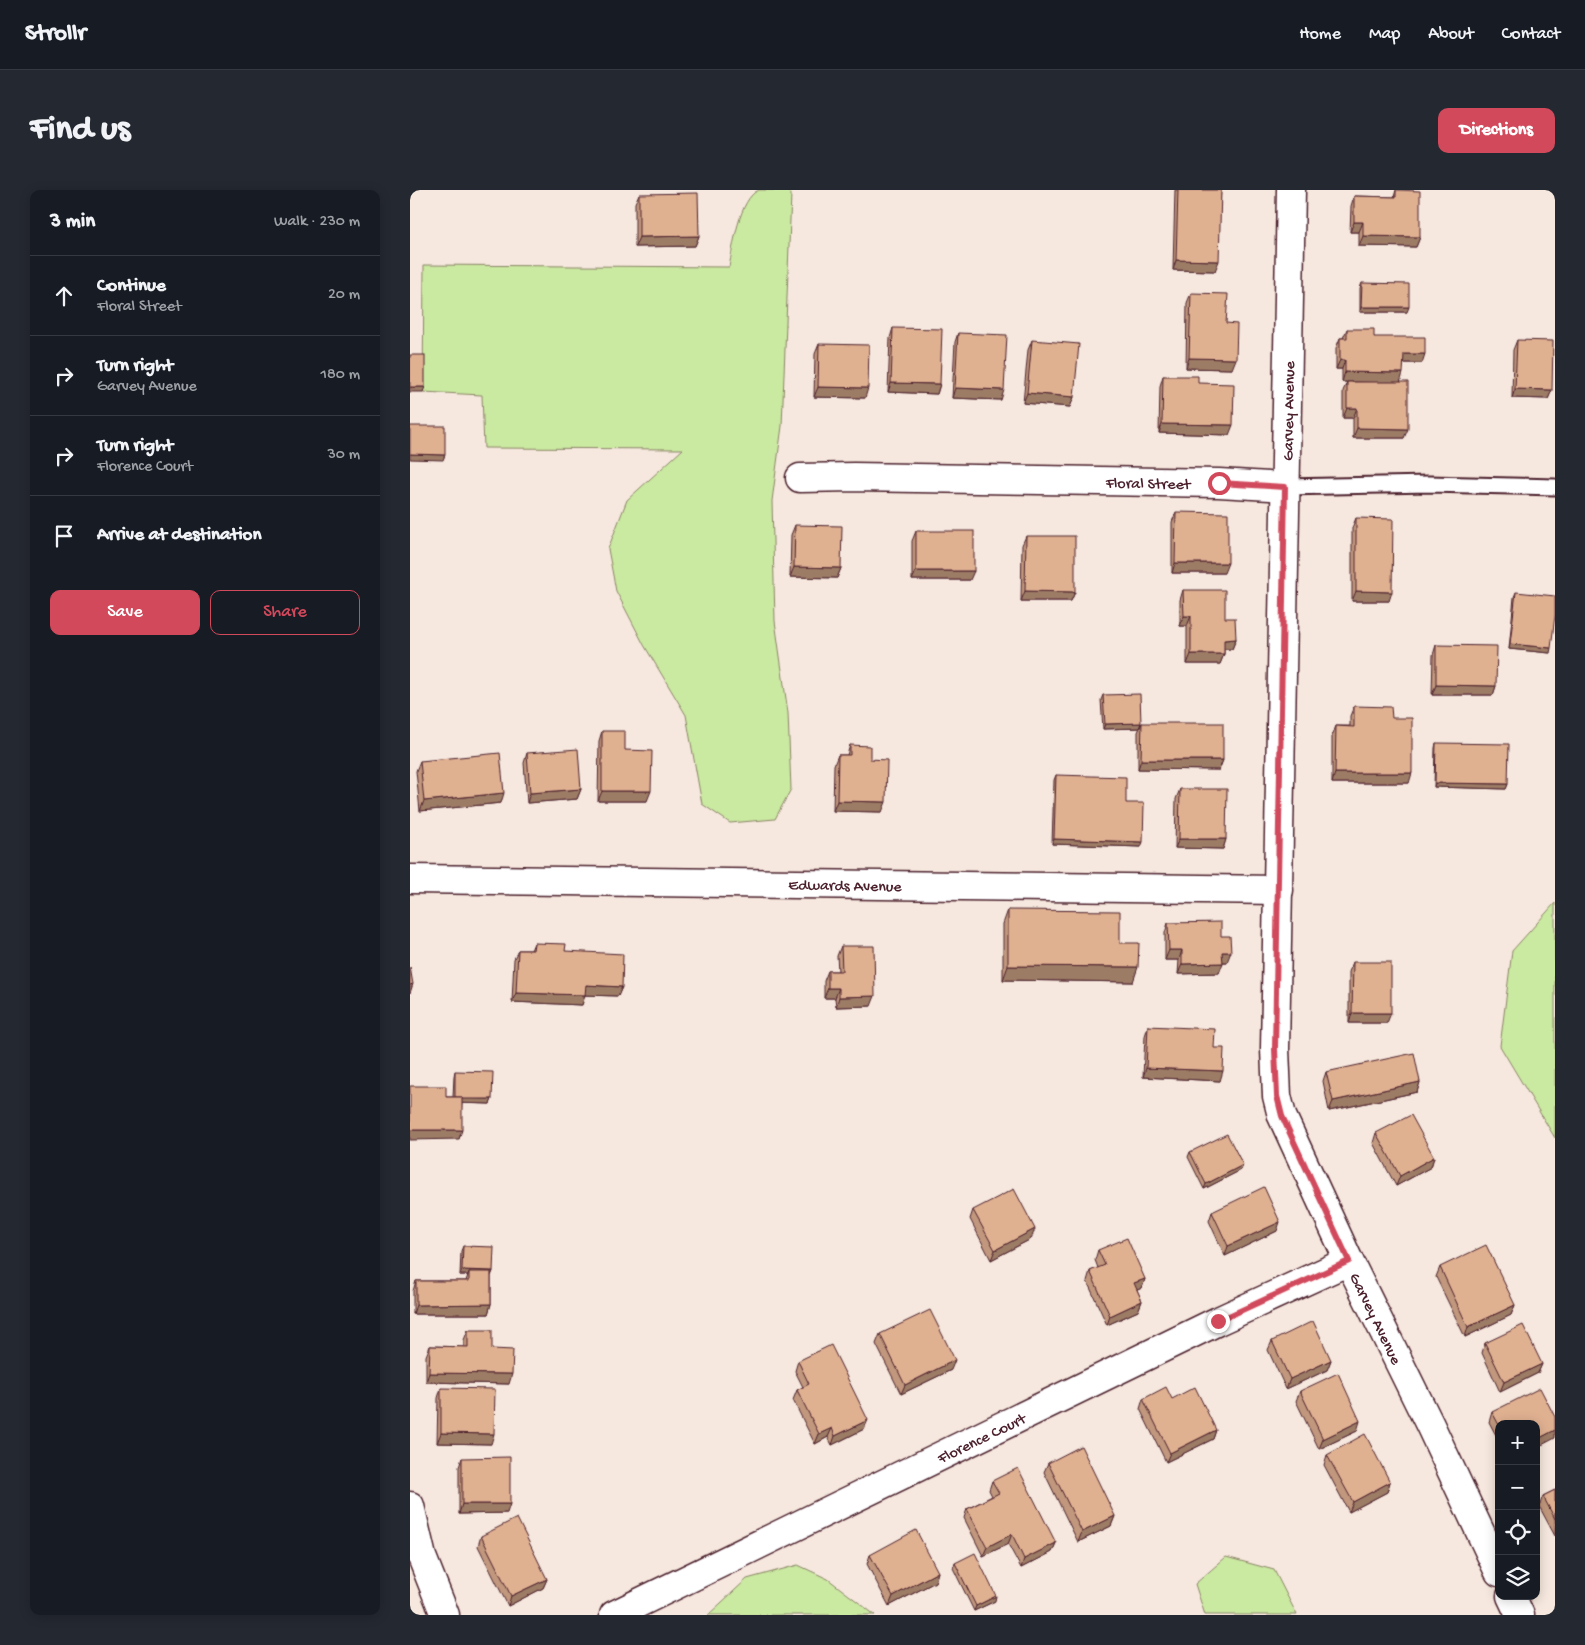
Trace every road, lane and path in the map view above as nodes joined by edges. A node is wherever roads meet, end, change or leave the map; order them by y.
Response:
1 (1291, 190) edge
2 (800, 478) dead end
3 (1285, 487) junction
4 (1555, 487) edge
5 (410, 879) edge
6 (1279, 890) junction
7 (1349, 1261) junction
8 (410, 1506) edge
9 (1495, 1563) edge
10 (1513, 1600) edge
11 (445, 1615) edge
12 (614, 1615) edge
13 (1520, 1615) edge

1 - 3 street, Garvey Avenue
2 - 3 street, Floral Street
3 - 4 lane, Floral Street
3 - 6 street, Garvey Avenue
5 - 6 street, Edwards Avenue
6 - 7 street, Garvey Avenue
7 - 9 street, Garvey Avenue
7 - 12 street, Florence Court
8 - 11 street
10 - 13 street

